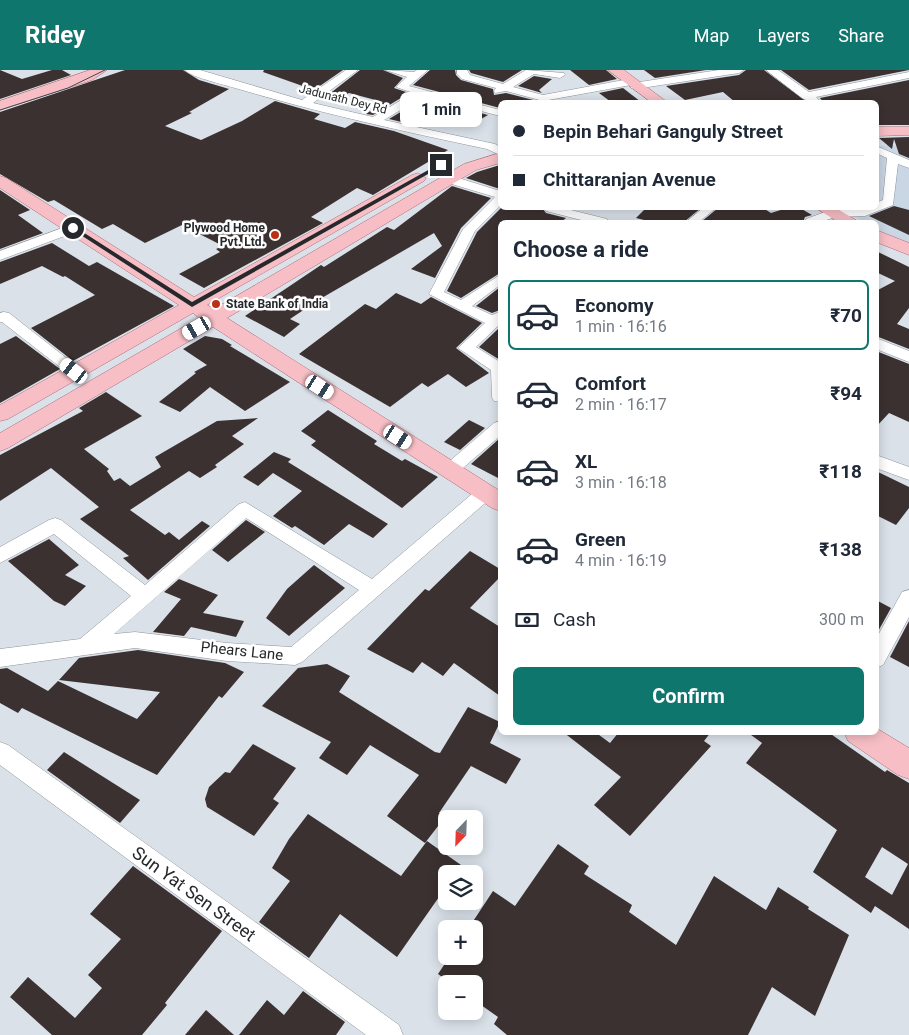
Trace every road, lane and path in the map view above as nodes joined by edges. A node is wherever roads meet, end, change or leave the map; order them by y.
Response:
1 (100, 70) edge
2 (190, 70) edge
3 (353, 70) edge
4 (390, 70) edge
5 (462, 70) edge
6 (615, 70) edge
7 (739, 70) edge
8 (771, 70) edge
9 (228, 72) dead end
10 (420, 73) edge
11 (564, 73) edge
12 (909, 75) edge
13 (215, 78) junction
14 (883, 82) junction
15 (632, 84) junction
16 (505, 88) junction
17 (900, 88) dead end
18 (423, 92) junction
19 (806, 96) junction
20 (543, 98) junction
21 (657, 100) edge
22 (813, 100) edge
23 (304, 104) junction
24 (471, 105) junction
25 (0, 106) edge
26 (498, 112) edge
27 (373, 122) junction
28 (909, 131) edge
29 (879, 132) edge
30 (909, 144) edge
31 (879, 145) edge
32 (498, 150) edge
33 (879, 150) edge
34 (893, 156) junction
35 (909, 164) edge
36 (449, 179) junction
37 (0, 181) edge
38 (498, 194) edge
39 (498, 201) edge
40 (879, 206) edge
41 (554, 210) edge
42 (707, 210) edge
43 (828, 210) edge
44 (869, 210) edge
45 (572, 219) edge
46 (695, 220) edge
47 (814, 220) edge
48 (846, 220) edge
49 (73, 228) junction
50 (879, 236) edge
51 (909, 250) edge
52 (0, 256) edge
53 (498, 280) edge
54 (192, 305) junction
55 (462, 306) junction
56 (0, 318) edge
57 (213, 318) junction
58 (497, 319) edge
59 (879, 344) edge
60 (909, 357) edge
61 (498, 368) edge
62 (74, 371) junction
63 (0, 414) edge
64 (498, 429) edge
65 (0, 443) edge
66 (879, 462) edge
67 (450, 470) junction
68 (909, 474) edge
69 (492, 498) edge
70 (0, 556) edge
71 (373, 589) junction
72 (145, 596) junction
73 (909, 598) edge
74 (85, 647) junction
75 (879, 653) edge
76 (0, 658) edge
77 (863, 735) edge
78 (0, 752) edge
79 (909, 765) edge
80 (389, 1035) edge

1 - 25 main road
2 - 13 street, Jadunath Dey Rd
3 - 23 street
4 - 10 street
5 - 16 street
6 - 15 main road
7 - 15 street
8 - 19 street
9 - 13 street
10 - 18 street
11 - 16 street
11 - 20 street
12 - 14 street
13 - 23 street, Jadunath Dey Rd
14 - 17 street
14 - 19 street
15 - 20 street
15 - 21 main road
16 - 20 street
16 - 24 street
18 - 24 street
18 - 27 street
19 - 22 street
23 - 27 street, Jadunath Dey Rd
24 - 26 street
27 - 32 street, Jadunath Dey Rd
28 - 29 main road
30 - 31 main road
32 - 36 main road
32 - 54 main road
33 - 34 street
34 - 35 street
34 - 40 street
36 - 38 street
36 - 57 main road
37 - 49 main road
39 - 55 street
41 - 45 street
42 - 46 street
43 - 44 street
43 - 47 street
43 - 48 main road
49 - 52 street
49 - 54 main road
50 - 51 main road
53 - 55 street
54 - 57 main road
54 - 62 main road
55 - 58 street
56 - 62 street
57 - 65 main road
57 - 67 main road
58 - 61 street
59 - 60 street
62 - 63 main road
64 - 67 street
66 - 68 street
67 - 69 main road
69 - 71 street, Phears Lane
70 - 72 street
71 - 72 street
71 - 74 street, Phears Lane
72 - 74 street
73 - 75 street
74 - 76 street, Phears Lane
77 - 79 main road
78 - 80 street, Sun Yat Sen Street

